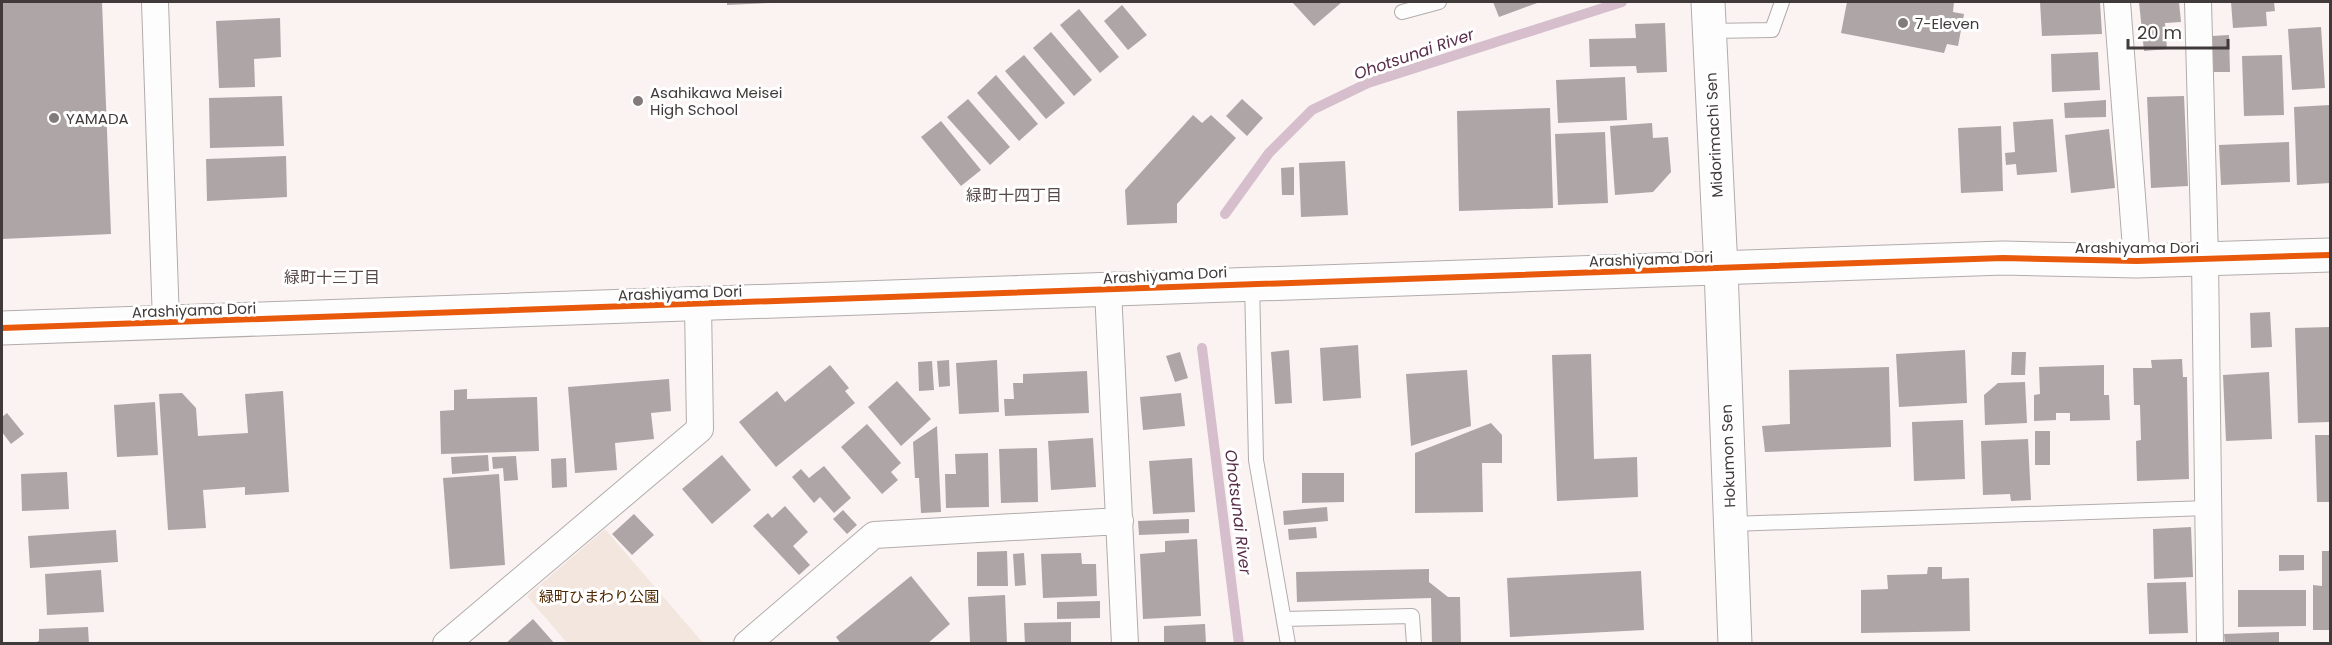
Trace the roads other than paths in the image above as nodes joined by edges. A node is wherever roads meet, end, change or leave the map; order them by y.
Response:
1 (155, 2) edge
2 (1439, 2) edge
3 (1782, 2) edge
4 (2117, 2) edge
5 (2198, 2) edge
6 (1402, 12) dead end
7 (1708, 16) edge
8 (2331, 255) edge
9 (2205, 259) junction
10 (2137, 261) junction
11 (1721, 269) junction
12 (1252, 283) junction
13 (1108, 290) junction
14 (698, 304) junction
15 (166, 322) junction
16 (2, 328) edge
17 (2208, 508) junction
18 (1120, 521) junction
19 (1731, 524) junction
20 (1284, 619) junction
21 (446, 644) edge
22 (747, 644) edge
23 (1125, 644) edge
24 (1288, 644) edge
25 (1414, 644) edge
26 (1735, 644) edge
27 (2210, 644) edge

1 - 15 street
2 - 6 lane
3 - 7 lane
4 - 10 street
5 - 9 street
7 - 11 street, Midorimachi Sen
8 - 9 street, Arashiyama Dori
9 - 10 street, Arashiyama Dori
9 - 17 street
10 - 11 street, Arashiyama Dori
11 - 12 street, Arashiyama Dori
11 - 19 street, Hokumon Sen
12 - 13 street, Arashiyama Dori
12 - 20 lane
13 - 14 street, Arashiyama Dori
13 - 18 street
14 - 15 street, Arashiyama Dori
14 - 21 street
15 - 16 street, Arashiyama Dori
17 - 19 lane
17 - 27 street
18 - 22 street
18 - 23 street
19 - 26 street, Hokumon Sen
20 - 24 lane
20 - 25 lane

